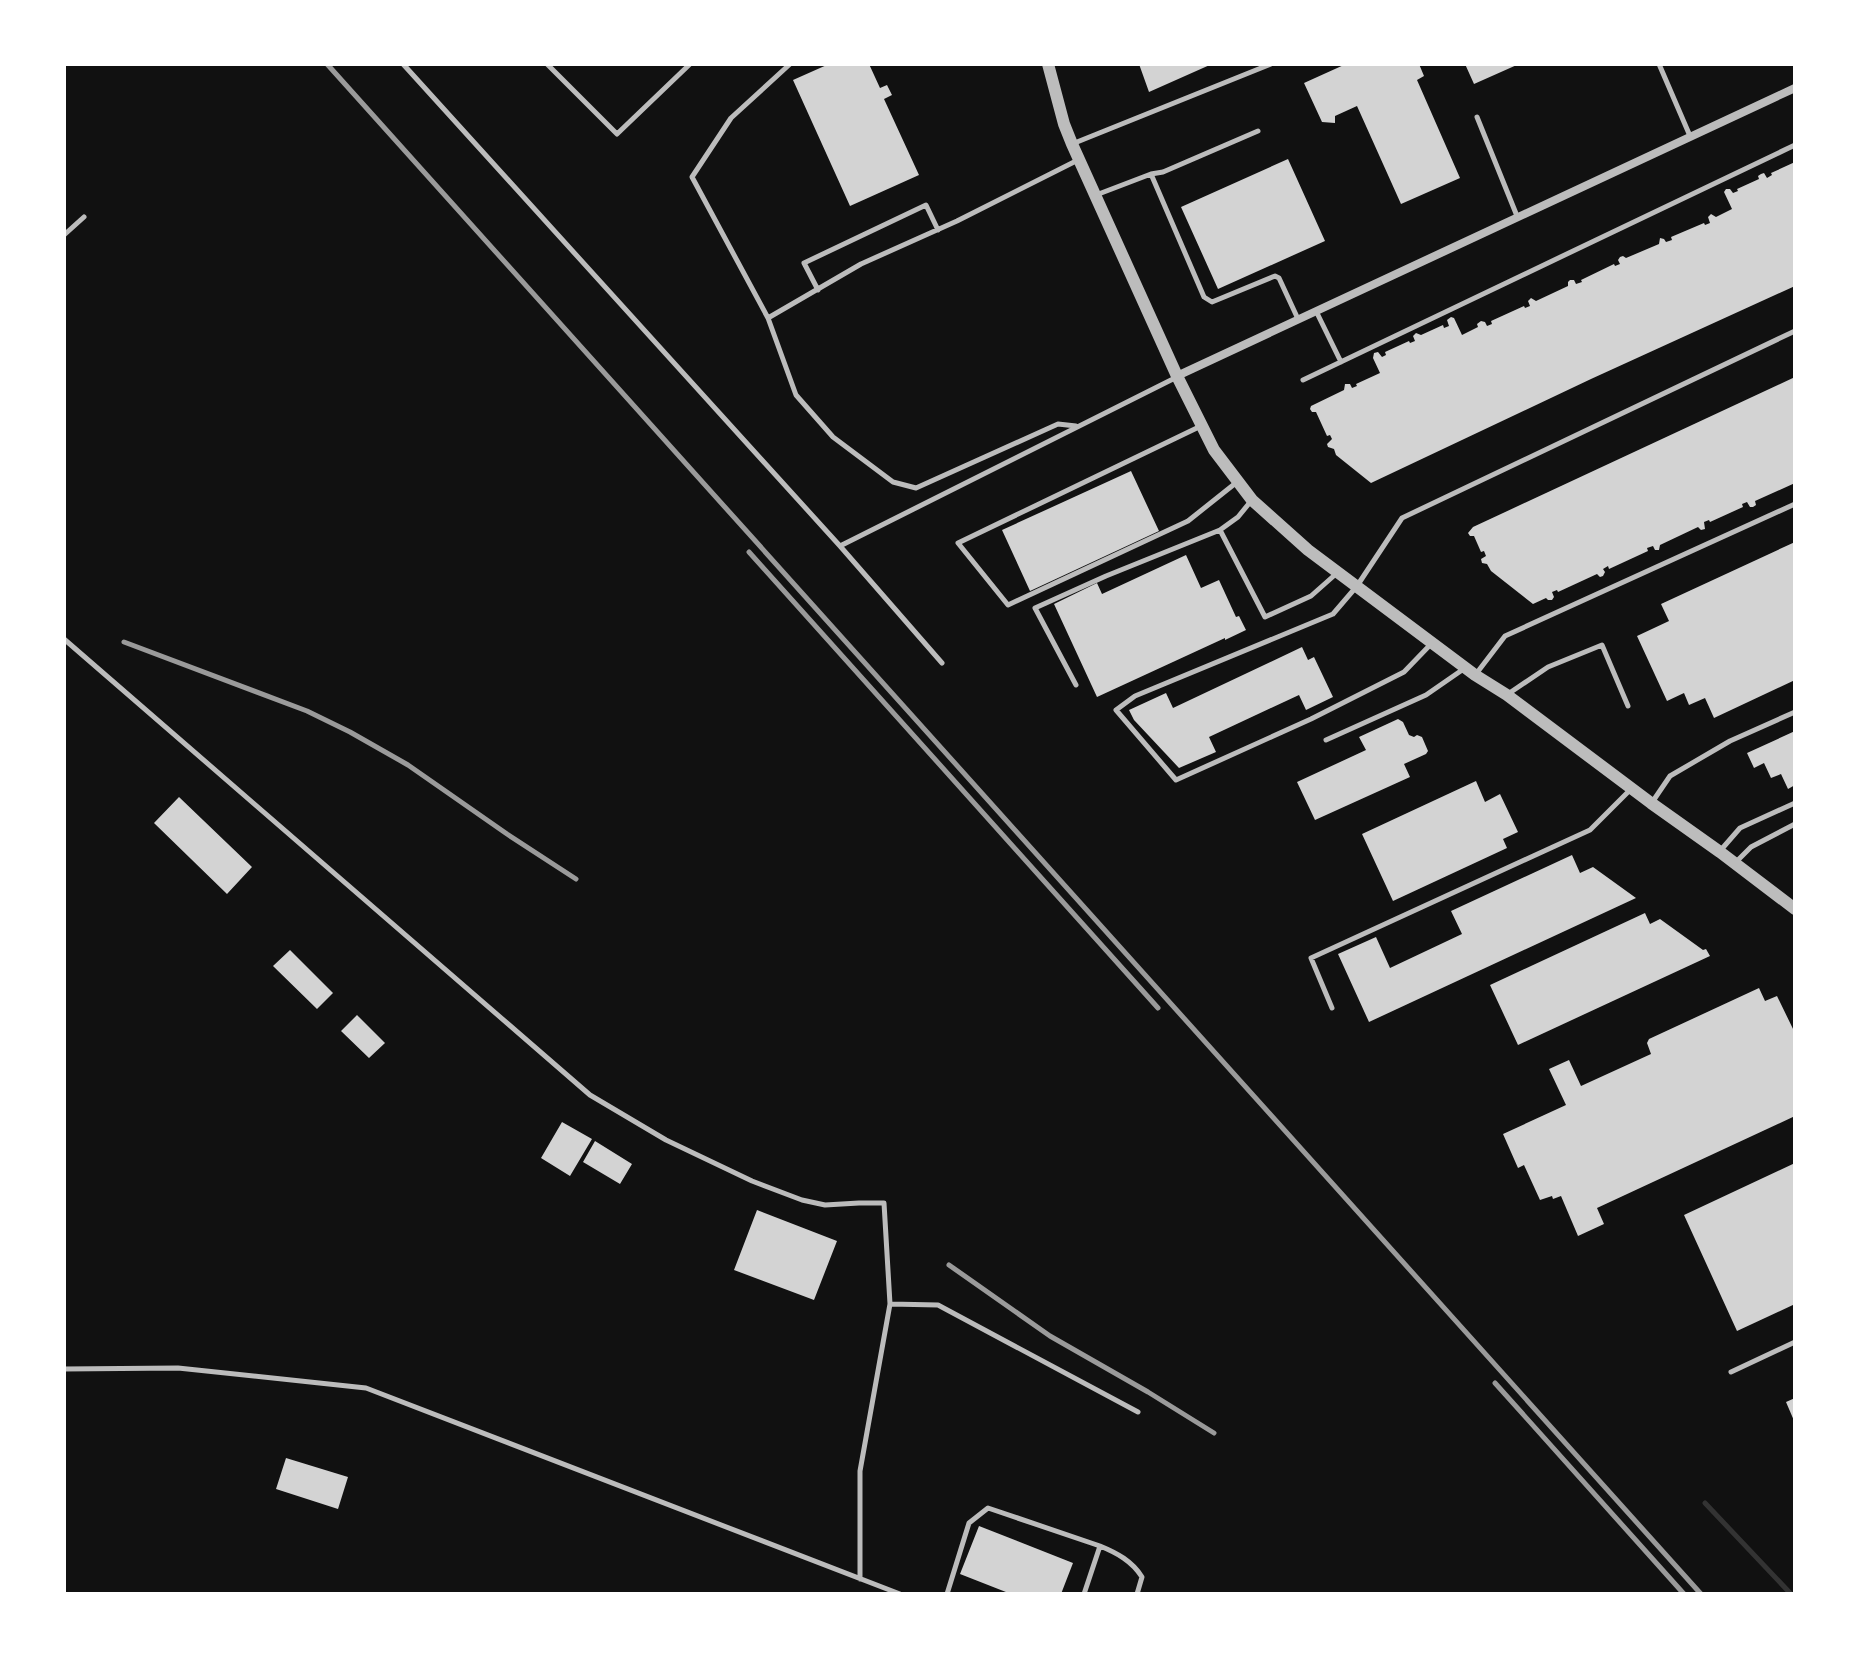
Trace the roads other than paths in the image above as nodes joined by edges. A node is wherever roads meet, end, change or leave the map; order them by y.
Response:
1 (403, 64) edge
2 (547, 64) edge
3 (690, 64) edge
4 (790, 64) edge
5 (1048, 64) edge
6 (1271, 64) edge
7 (1659, 64) edge
8 (1795, 88) edge
9 (1477, 117) dead end
10 (1258, 131) dead end
11 (1690, 137) junction
12 (1072, 144) junction
13 (1795, 145) edge
14 (1079, 160) junction
15 (1151, 174) junction
16 (1095, 196) junction
17 (84, 217) dead end
18 (1518, 217) junction
19 (938, 230) junction
20 (64, 235) edge
21 (818, 290) junction
22 (1316, 311) junction
23 (768, 318) junction
24 (1298, 319) junction
25 (1795, 331) edge
26 (1341, 362) junction
27 (1177, 376) junction
28 (1303, 380) dead end
29 (1202, 425) junction
30 (1076, 426) junction
31 (1237, 481) junction
32 (1252, 500) junction
33 (1795, 504) edge
34 (1220, 530) junction
35 (840, 546) junction
36 (1338, 572) junction
37 (1357, 586) junction
38 (64, 639) edge
39 (1433, 643) junction
40 (942, 663) dead end
41 (1470, 671) junction
42 (1076, 685) dead end
43 (1507, 695) junction
44 (1628, 706) dead end
45 (1795, 712) edge
46 (1326, 740) dead end
47 (1632, 789) junction
48 (1651, 803) junction
49 (1795, 803) edge
50 (1795, 824) edge
51 (1720, 852) junction
52 (1735, 864) junction
53 (1795, 909) edge
54 (1332, 1008) dead end
55 (890, 1304) junction
56 (1795, 1342) edge
57 (64, 1369) edge
58 (1731, 1372) dead end
59 (1138, 1412) dead end
60 (1100, 1546) junction
61 (860, 1579) junction
62 (900, 1594) edge
63 (947, 1594) edge
64 (1084, 1594) edge
65 (1137, 1594) edge

1 - 35 lane
2 - 3 lane
4 - 23 lane
5 - 12 street
6 - 12 lane
7 - 11 lane
8 - 11 street
9 - 18 lane
10 - 15 lane
11 - 18 street
12 - 14 street
13 - 26 lane
14 - 16 street
14 - 19 lane
15 - 16 lane
15 - 24 lane
16 - 27 street
17 - 20 lane
18 - 22 street
19 - 21 lane
19 - 21 lane
21 - 23 lane
22 - 24 street
22 - 26 lane
23 - 30 lane
24 - 27 street
25 - 37 lane
26 - 28 lane
27 - 29 street
27 - 30 lane
29 - 31 street
29 - 31 lane
30 - 35 lane
31 - 32 street
32 - 34 lane
32 - 36 street
33 - 41 lane
34 - 36 lane
34 - 42 lane
35 - 40 lane
36 - 37 street
37 - 39 street
37 - 39 lane
38 - 55 lane
39 - 41 street
41 - 43 street
41 - 46 lane
43 - 44 lane
43 - 47 street
45 - 48 lane
47 - 48 street
47 - 54 lane
48 - 51 street
49 - 51 lane
50 - 52 lane
51 - 52 street
52 - 53 street
55 - 59 lane
55 - 61 lane
56 - 58 lane
57 - 61 lane
60 - 63 lane
60 - 64 lane
60 - 65 lane
61 - 62 lane

